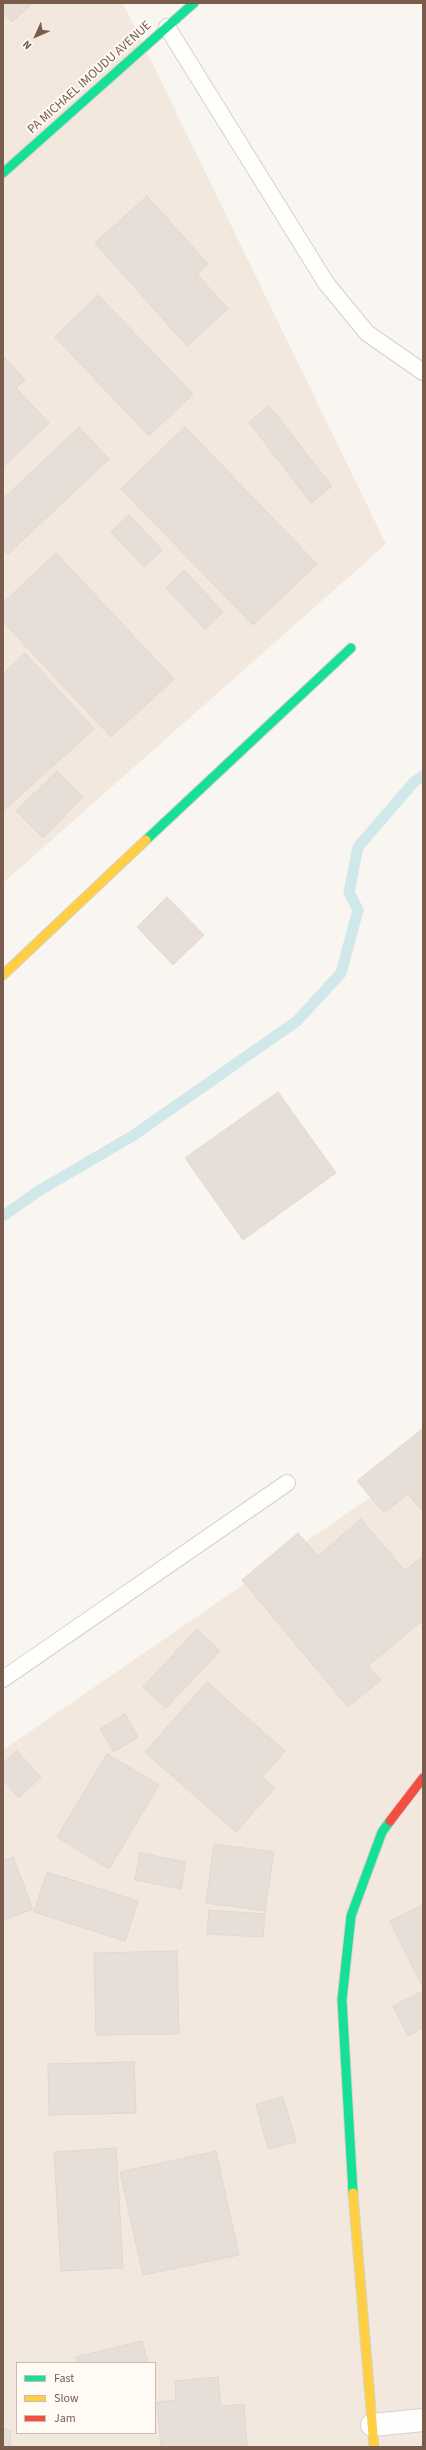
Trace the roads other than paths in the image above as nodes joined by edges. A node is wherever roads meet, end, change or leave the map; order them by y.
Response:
1 (194, 3) edge
2 (167, 27) junction
3 (3, 173) edge
4 (423, 372) edge
5 (351, 648) dead end
6 (3, 975) edge
7 (287, 1483) dead end
8 (3, 1679) edge
9 (423, 1778) edge
10 (423, 2420) edge
11 (372, 2425) junction
12 (374, 2447) edge

1 - 2 street, PA MICHAEL IMOUDU AVENUE
2 - 3 street, PA MICHAEL IMOUDU AVENUE
2 - 4 lane
5 - 6 street
7 - 8 lane
9 - 11 street
10 - 11 street
11 - 12 street

